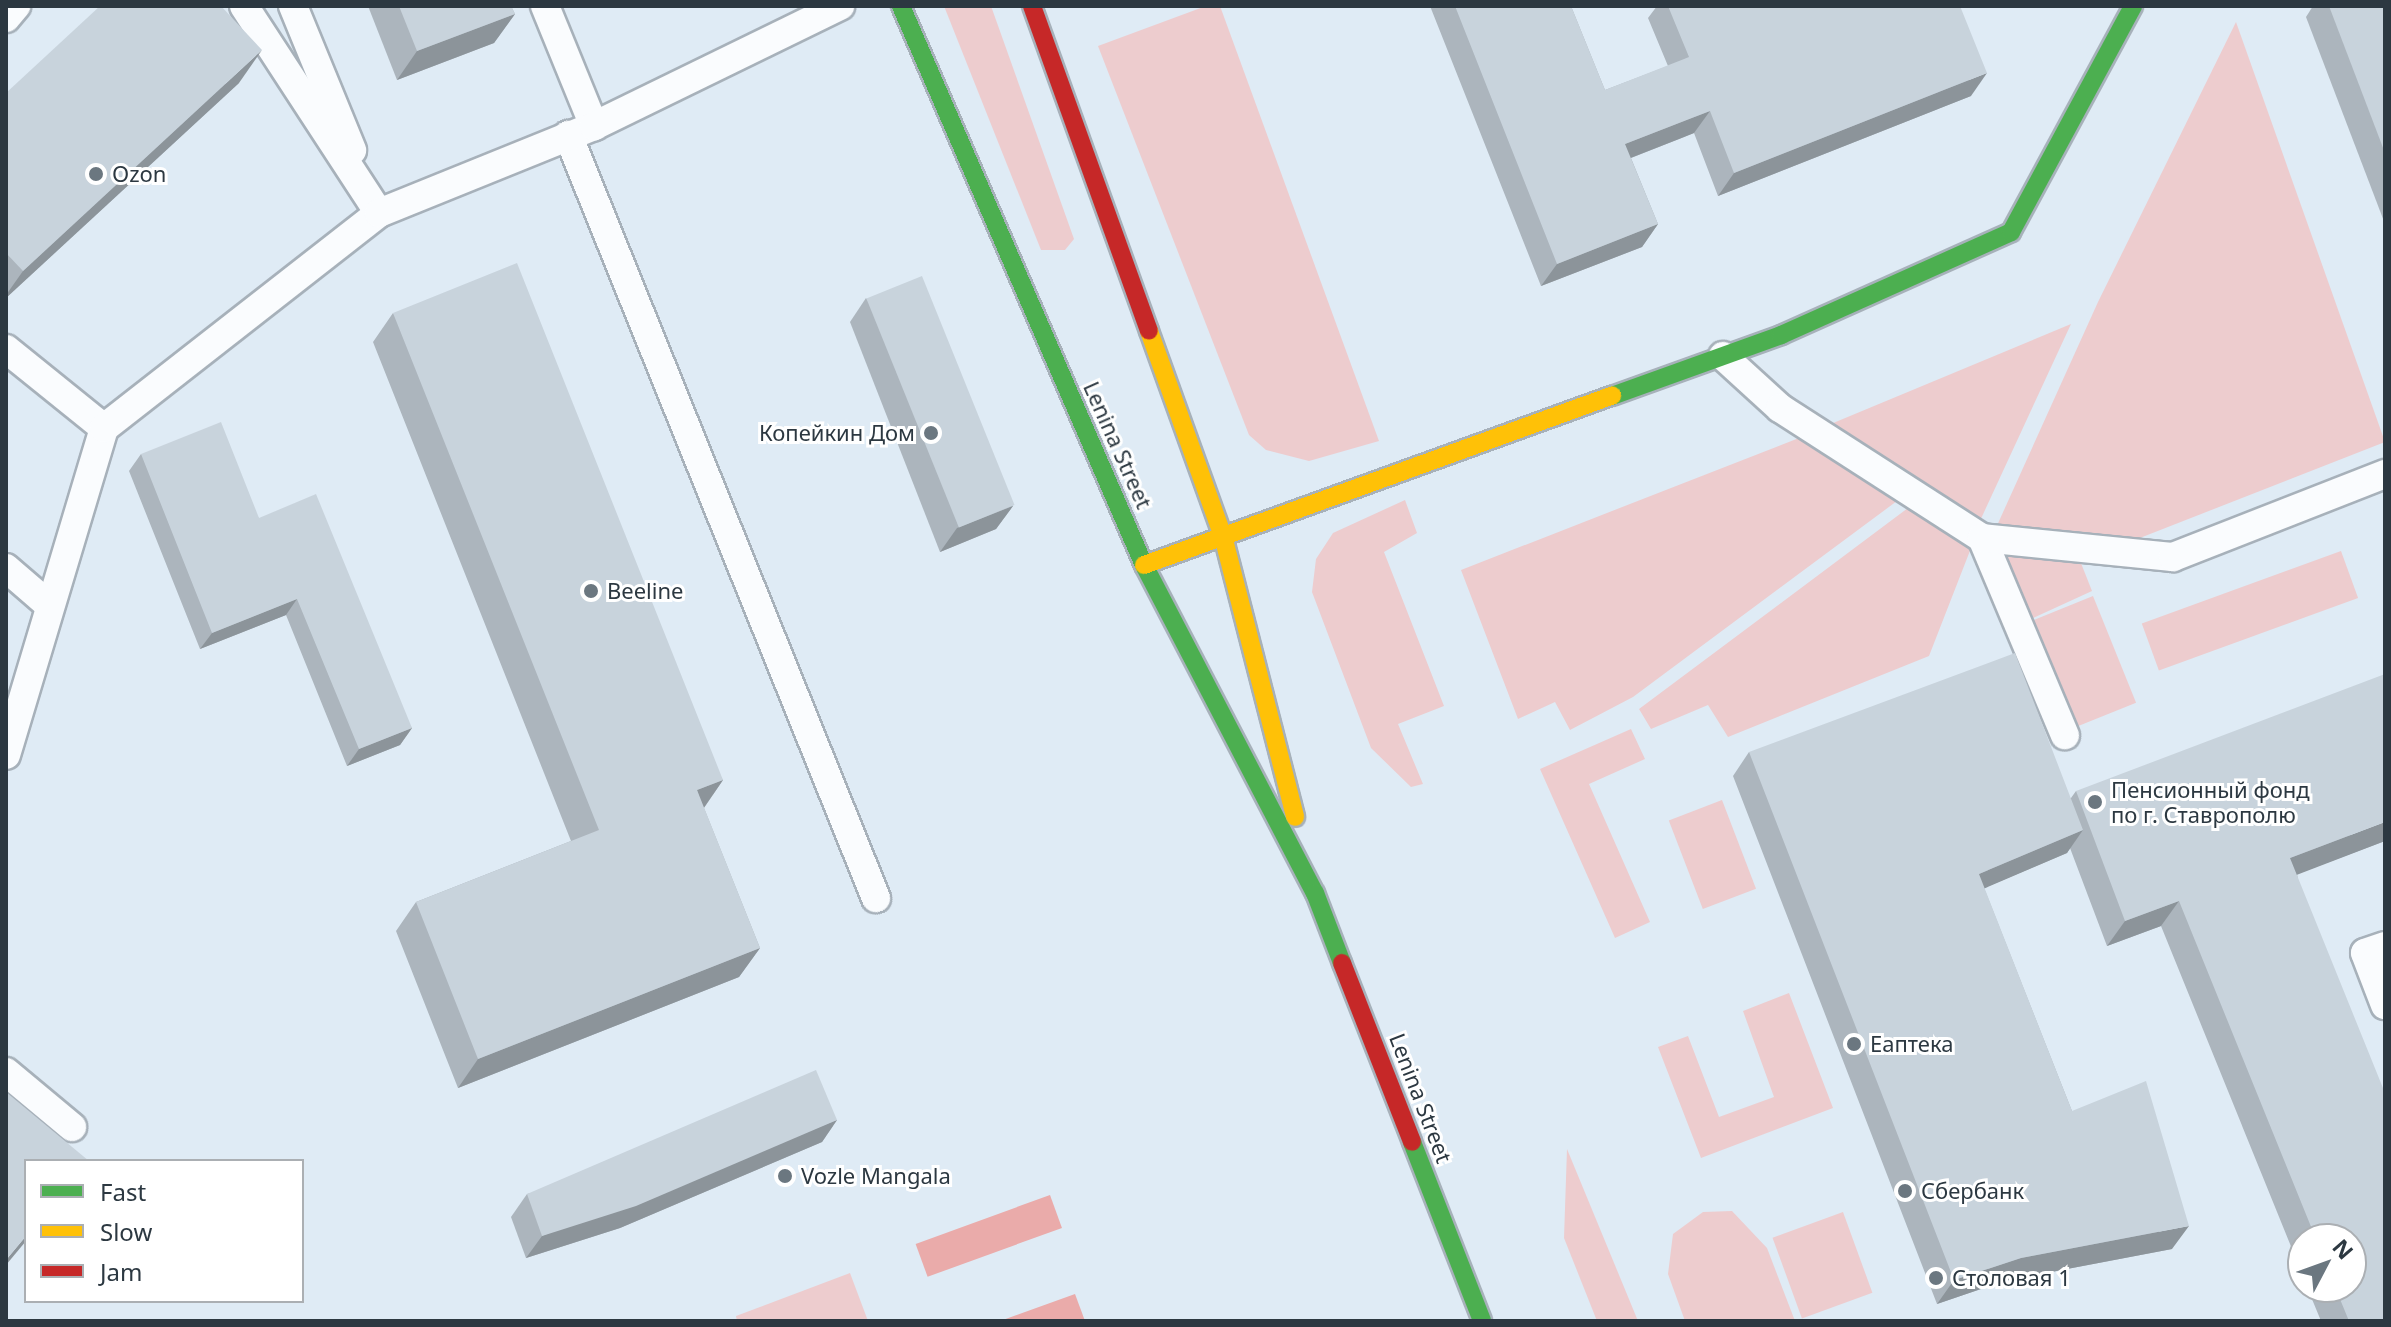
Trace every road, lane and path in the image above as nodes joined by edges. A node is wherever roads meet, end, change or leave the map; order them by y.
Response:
1 (16, 6) edge
2 (244, 6) edge
3 (293, 6) edge
4 (545, 6) edge
5 (840, 6) edge
6 (901, 6) edge
7 (1032, 6) edge
8 (2133, 6) edge
9 (6, 18) edge
10 (581, 131) junction
11 (379, 213) junction
12 (6, 349) edge
13 (1723, 356) junction
14 (104, 428) junction
15 (2385, 474) edge
16 (1223, 536) junction
17 (1982, 538) junction
18 (1144, 565) junction
19 (6, 568) edge
20 (50, 606) junction
21 (2065, 735) dead end
22 (6, 755) edge
23 (1315, 893) junction
24 (876, 898) dead end
25 (2385, 946) edge
26 (2385, 1005) edge
27 (6, 1072) edge
28 (72, 1127) dead end
29 (1482, 1321) edge

1 - 9 lane
2 - 11 lane
3 - 11 lane
4 - 10 lane
5 - 10 lane
6 - 18 main road, Lenina Street
7 - 16 main road, Lenina Street
8 - 13 main road
10 - 11 lane
10 - 24 lane
11 - 14 lane
12 - 14 lane
13 - 16 main road
13 - 17 lane
14 - 20 lane
15 - 17 lane
16 - 18 main road
16 - 23 main road, Lenina Street
17 - 21 lane
18 - 23 main road, Lenina Street
19 - 20 lane
20 - 22 lane
23 - 29 main road, Lenina Street
25 - 26 lane
27 - 28 lane

